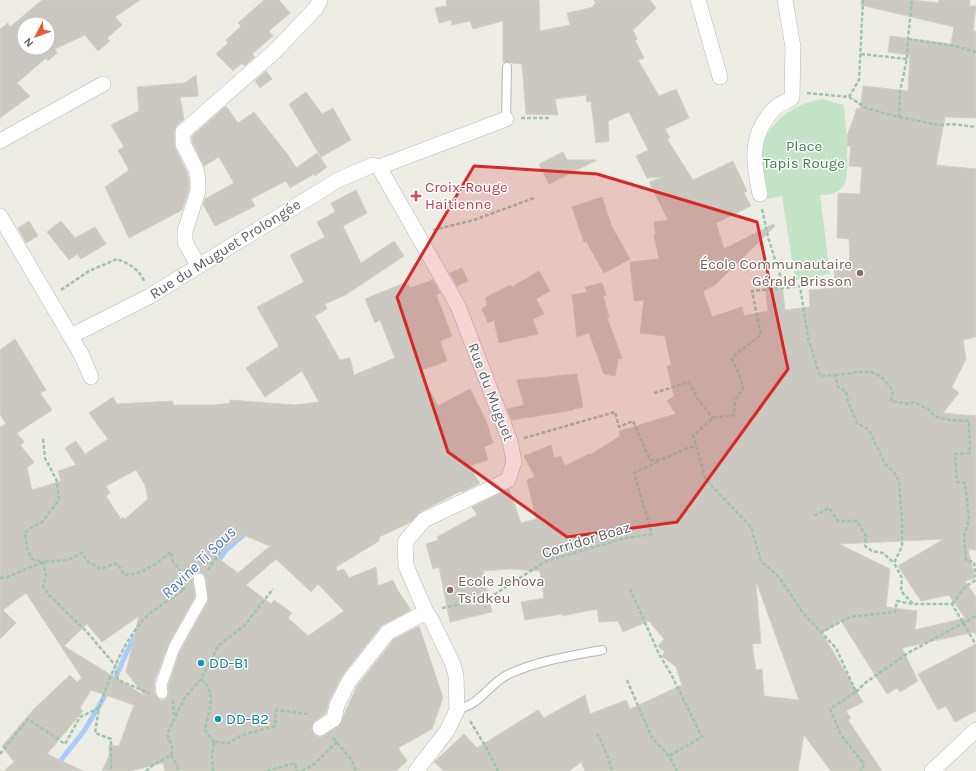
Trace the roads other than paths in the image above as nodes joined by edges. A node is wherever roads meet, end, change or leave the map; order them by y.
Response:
1 (320, 0) edge
2 (698, 0) edge
3 (785, 0) edge
4 (507, 67) dead end
5 (720, 77) dead end
6 (103, 84) dead end
7 (506, 119) joint
8 (0, 141) edge
9 (379, 167) junction
10 (760, 194) road end
11 (0, 216) edge
12 (198, 265) junction
13 (71, 336) junction
14 (91, 377) dead end
15 (199, 579) road end
16 (426, 612) junction
17 (602, 650) dead end
18 (162, 693) road end
19 (457, 709) junction
20 (320, 728) road end
21 (976, 730) edge
22 (416, 771) edge
23 (932, 771) edge

1 - 12 street
2 - 5 street
3 - 10 street
4 - 7 lane
6 - 8 street
7 - 9 street, Rue du Muguet Prolongée
9 - 12 street, Rue du Muguet Prolongée
9 - 16 street, Rue du Muguet
11 - 13 street
12 - 13 street, Rue du Muguet Prolongée
13 - 14 street
15 - 18 street
16 - 19 street, Rue du Muguet
16 - 20 street
17 - 19 lane
19 - 22 street, Rue du Muguet
21 - 23 street

